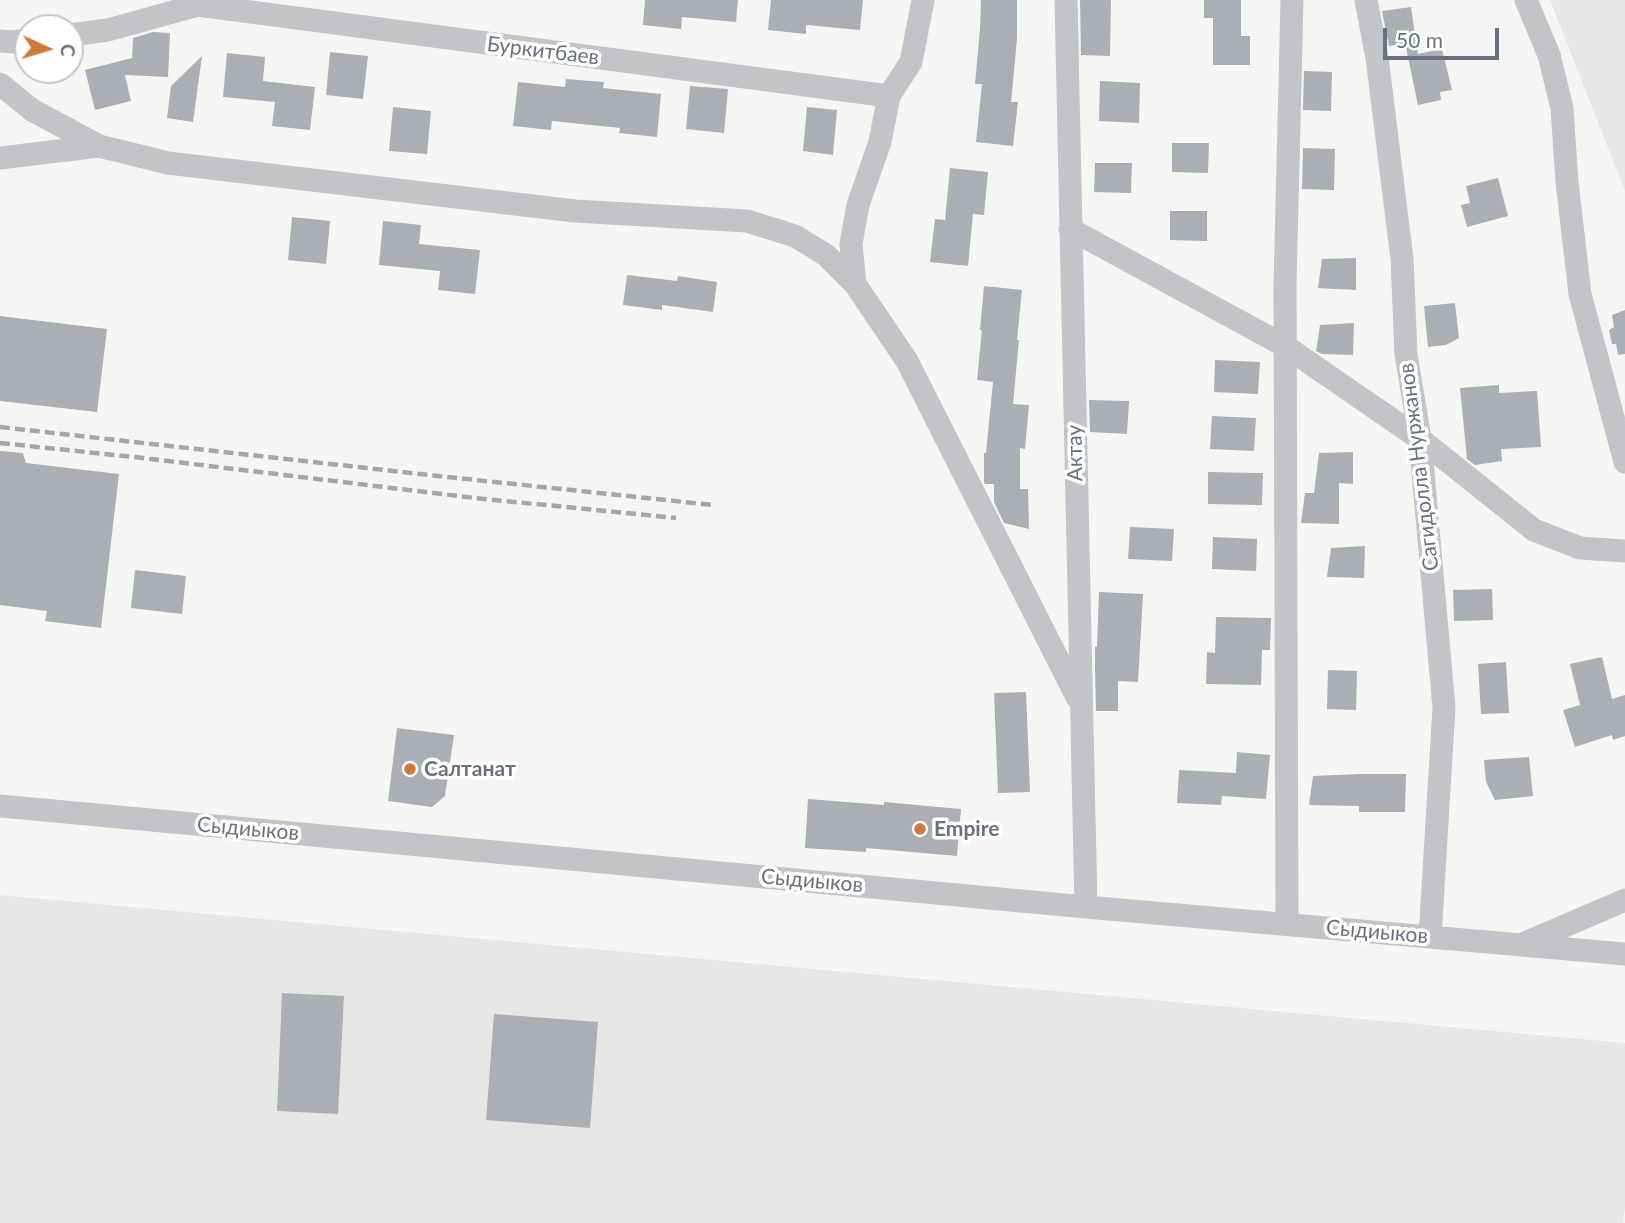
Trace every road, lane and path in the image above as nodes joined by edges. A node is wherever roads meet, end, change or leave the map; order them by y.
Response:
1 (923, 0) edge
2 (1066, 0) edge
3 (1292, 0) edge
4 (1366, 0) edge
5 (1526, 0) edge
6 (204, 3) edge
7 (84, 33) edge
8 (0, 83) edge
9 (889, 96) junction
10 (99, 146) junction
11 (0, 158) edge
12 (1070, 229) junction
13 (855, 284) junction
14 (1285, 346) junction
15 (1420, 439) junction
16 (1625, 462) edge
17 (1625, 551) edge
18 (1081, 704) junction
19 (0, 806) edge
20 (1625, 900) edge
21 (1086, 907) junction
22 (1287, 924) junction
23 (1430, 937) junction
24 (1521, 944) junction
25 (1625, 954) edge

1 - 9 street
2 - 12 street, Актау
3 - 14 street
4 - 15 street, Сагидолла Нуржанов
5 - 16 street
6 - 7 street
6 - 9 street, Буркитбаев
8 - 10 street
9 - 13 street
10 - 11 street
10 - 13 street
12 - 14 street
12 - 18 street, Актау
13 - 18 street
14 - 15 street
14 - 22 street
15 - 17 street
15 - 23 street, Сагидолла Нуржанов
18 - 21 street, Актау
19 - 21 street, Сыдиыков
20 - 24 street
21 - 22 street, Сыдиыков
22 - 23 street, Сыдиыков
23 - 24 street, Сыдиыков
24 - 25 street, Сыдиыков

